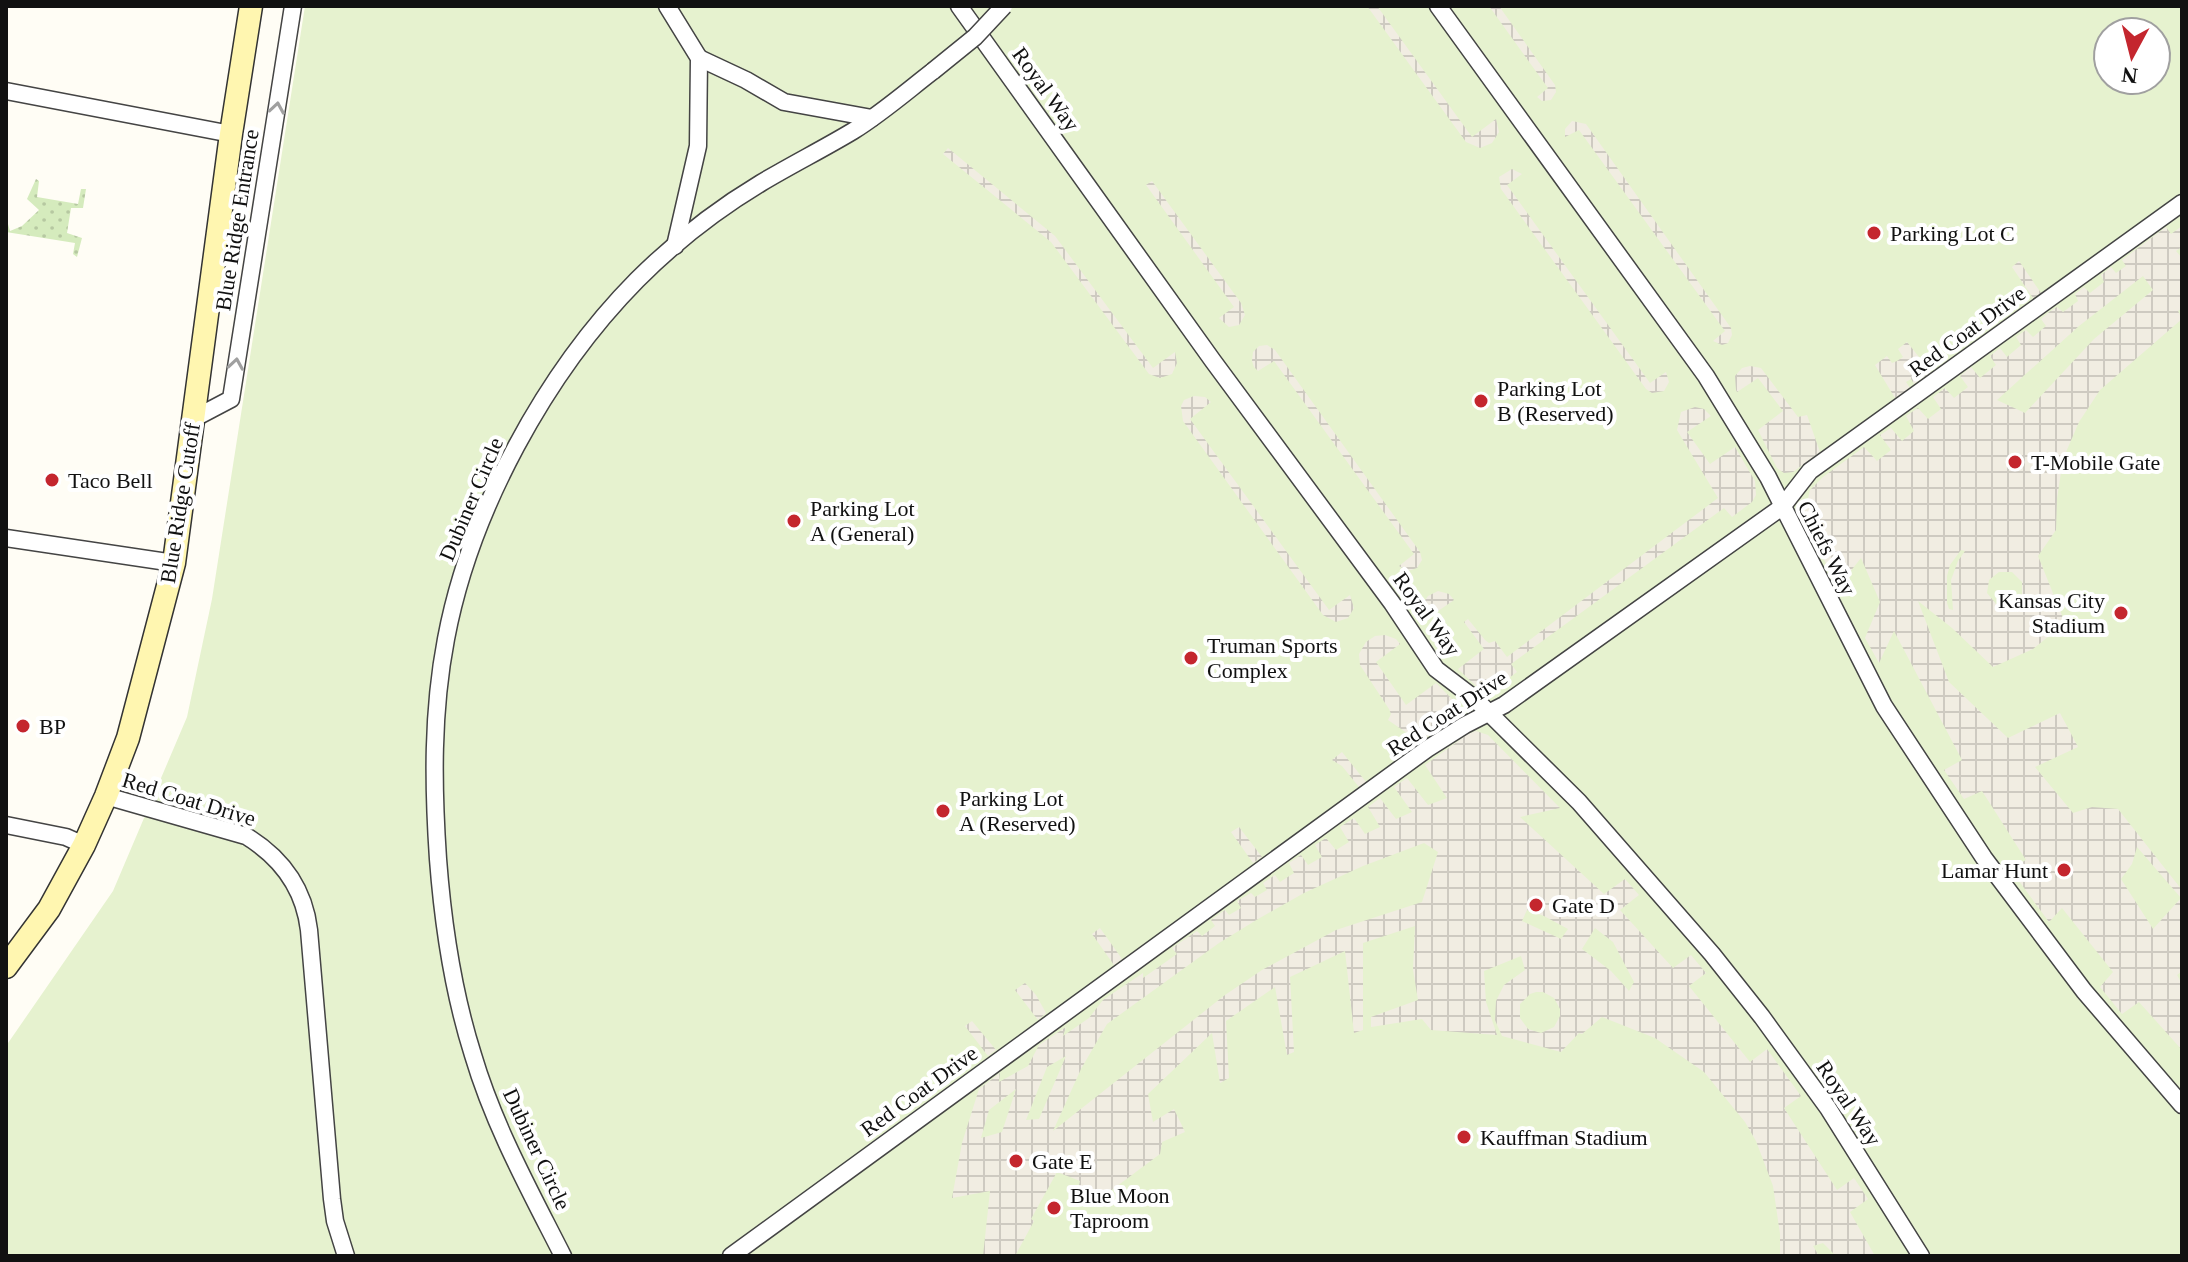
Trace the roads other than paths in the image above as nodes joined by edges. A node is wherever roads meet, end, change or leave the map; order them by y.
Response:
1 (251, 6) edge
2 (293, 6) edge
3 (667, 6) edge
4 (959, 6) edge
5 (1004, 6) edge
6 (1438, 6) edge
7 (699, 58) junction
8 (6, 91) edge
9 (872, 118) junction
10 (231, 134) junction
11 (2182, 203) edge
12 (675, 246) junction
13 (193, 419) junction
14 (1782, 507) junction
15 (6, 538) edge
16 (174, 563) junction
17 (1487, 713) junction
18 (106, 796) junction
19 (6, 825) edge
20 (84, 845) junction
21 (6, 967) edge
22 (2182, 1105) edge
23 (346, 1256) edge
24 (563, 1256) edge
25 (731, 1256) edge
26 (1921, 1256) edge

1 - 10 main road, Blue Ridge Cutoff
13 -> 2 street, Blue Ridge Entrance
3 - 7 street
4 - 17 street, Royal Way
5 - 9 street, Dubiner Circle, bridge
6 - 14 street, Chiefs Way
7 - 9 street
7 - 12 street
8 - 10 street
9 - 12 street, Dubiner Circle
10 - 13 main road, Blue Ridge Cutoff
11 - 14 street, Red Coat Drive
12 - 24 street, Dubiner Circle
13 - 16 main road, Blue Ridge Cutoff
14 - 17 street, Red Coat Drive
14 - 22 street, Chiefs Way
15 - 16 street
16 - 18 main road, Blue Ridge Cutoff
17 - 25 street, Red Coat Drive
17 - 26 street, Royal Way
18 - 20 main road, Blue Ridge Cutoff
18 - 23 street, Red Coat Drive
19 - 20 street
20 - 21 main road, Blue Ridge Cutoff

